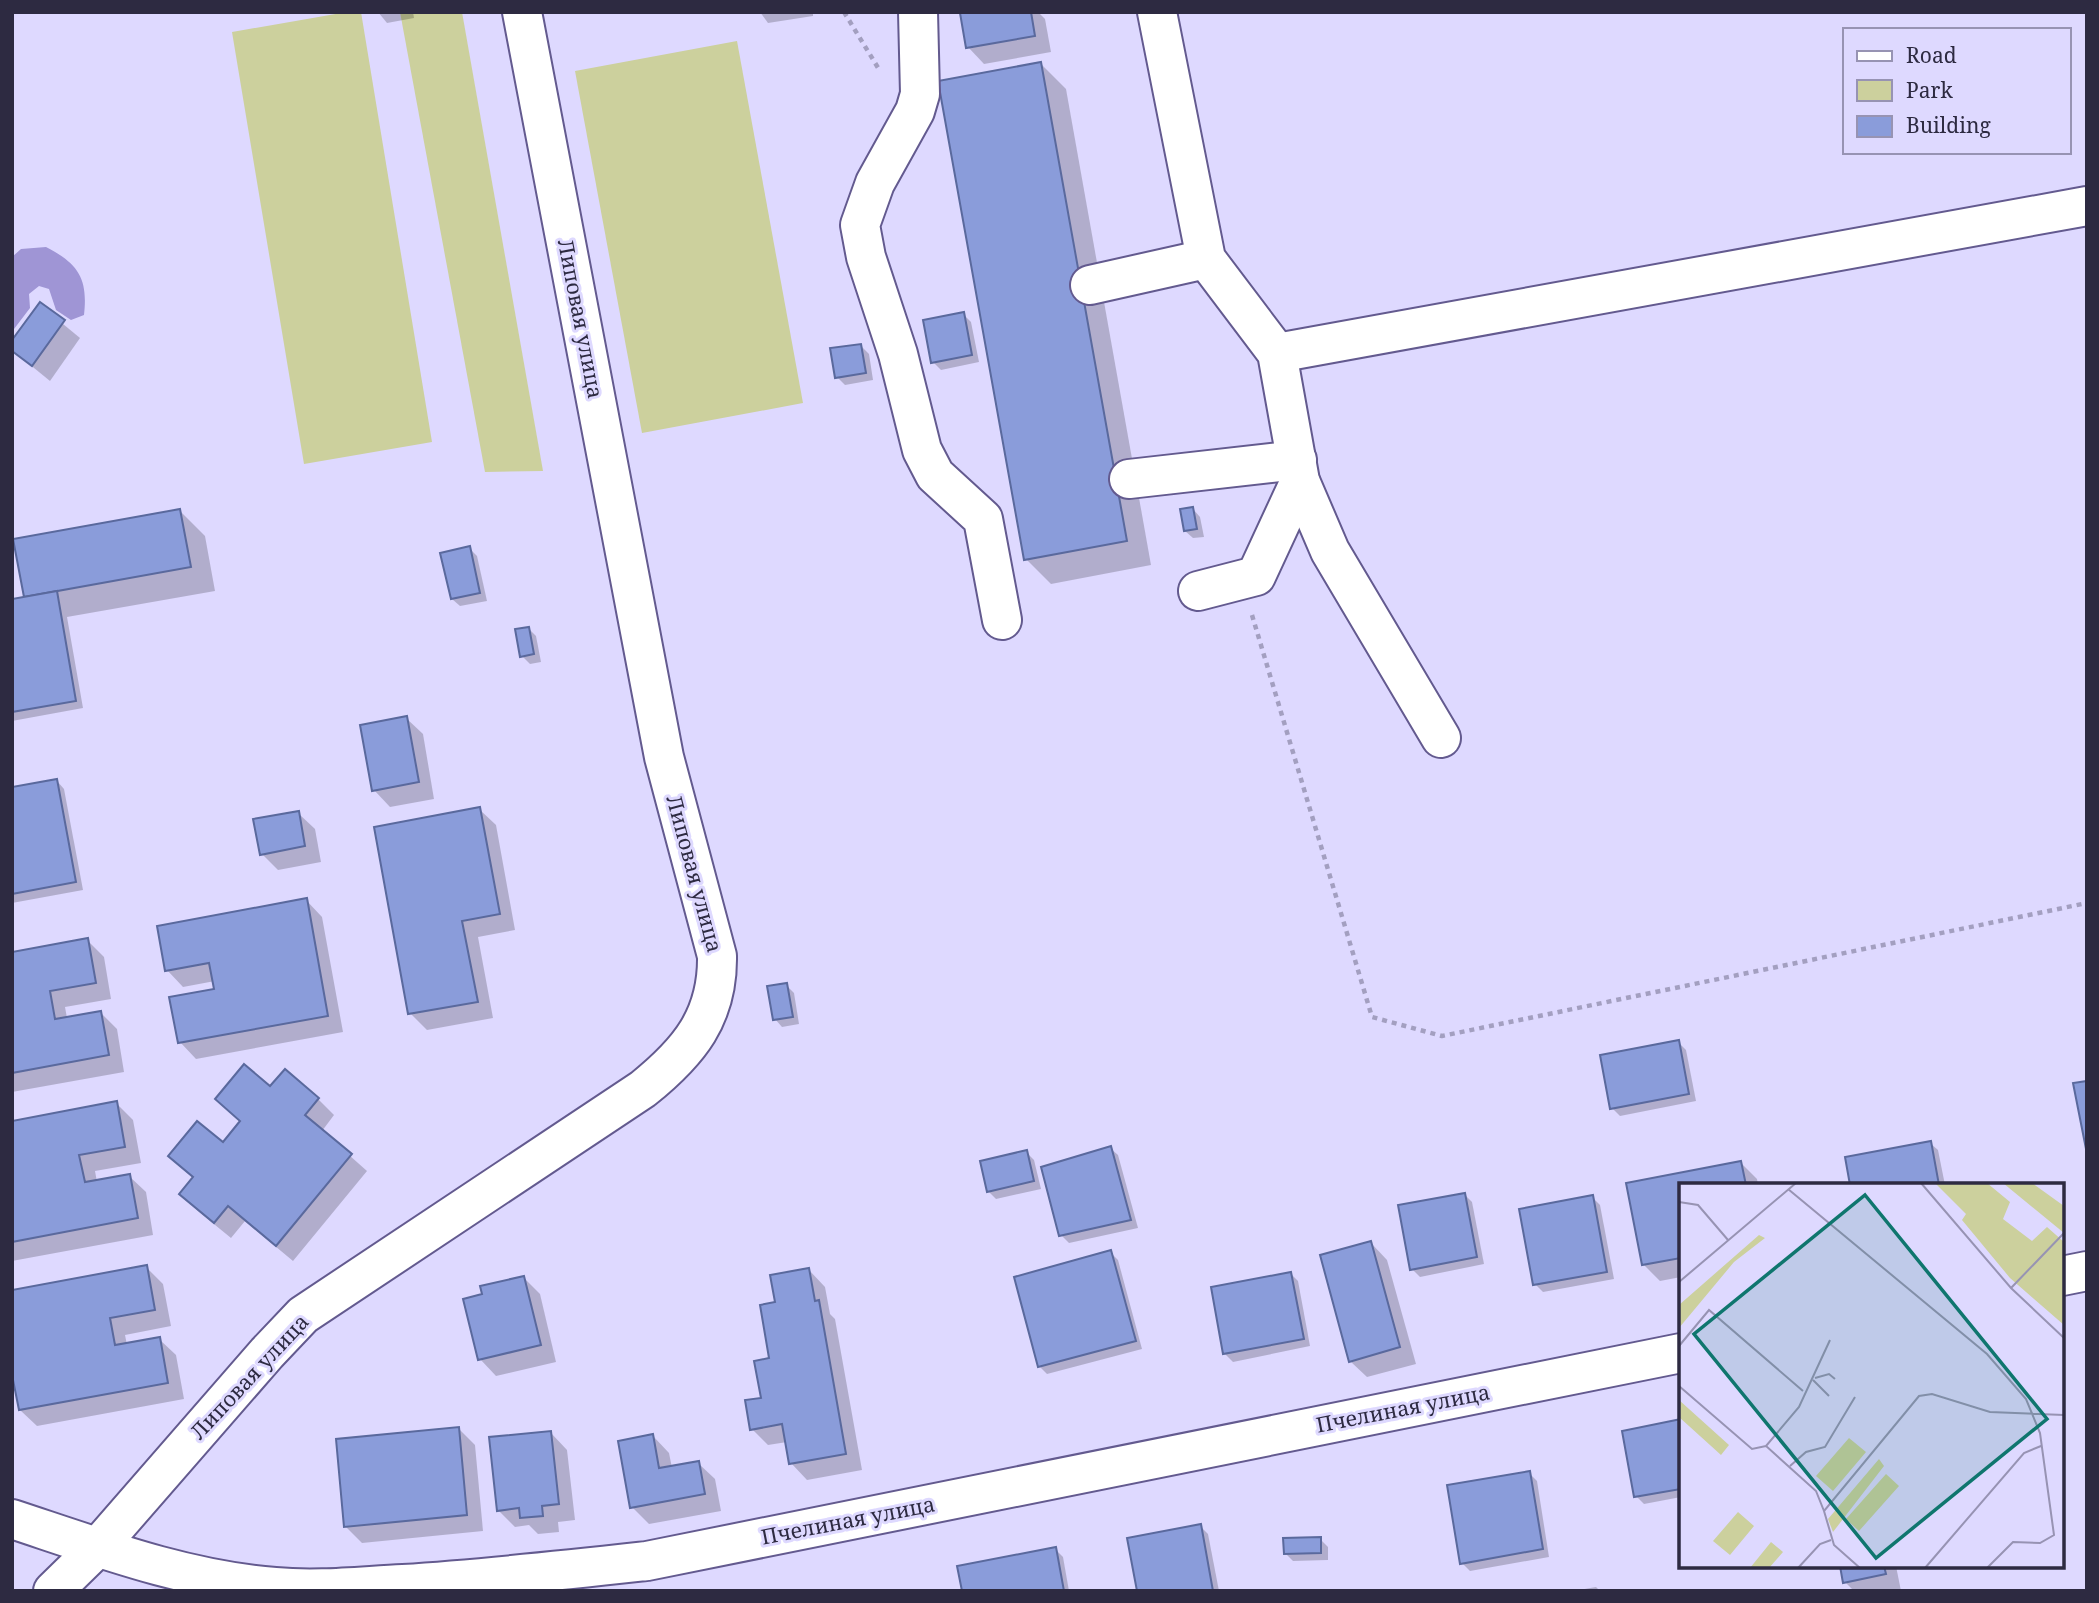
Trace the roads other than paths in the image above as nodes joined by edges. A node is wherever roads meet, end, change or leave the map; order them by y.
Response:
1 (522, 12) edge
2 (918, 12) edge
3 (1157, 12) edge
4 (2087, 206) edge
5 (1206, 259) junction
6 (1090, 285) dead end
7 (1277, 353) junction
8 (1299, 470) junction
9 (1129, 479) dead end
10 (1198, 591) dead end
11 (1002, 620) dead end
12 (1441, 738) dead end
13 (2087, 1271) edge
14 (2064, 1276) edge
15 (1679, 1353) edge
16 (12, 1519) edge
17 (98, 1547) junction
18 (53, 1591) edge

1 - 17 street, Липовая улица
2 - 11 street
3 - 5 street
4 - 7 street
5 - 6 street
5 - 7 street
7 - 8 street
8 - 9 street
8 - 10 street
8 - 12 street
13 - 14 street
15 - 17 street, Пчелиная улица
16 - 17 street, Пчелиная улица
17 - 18 street, Липовая улица

